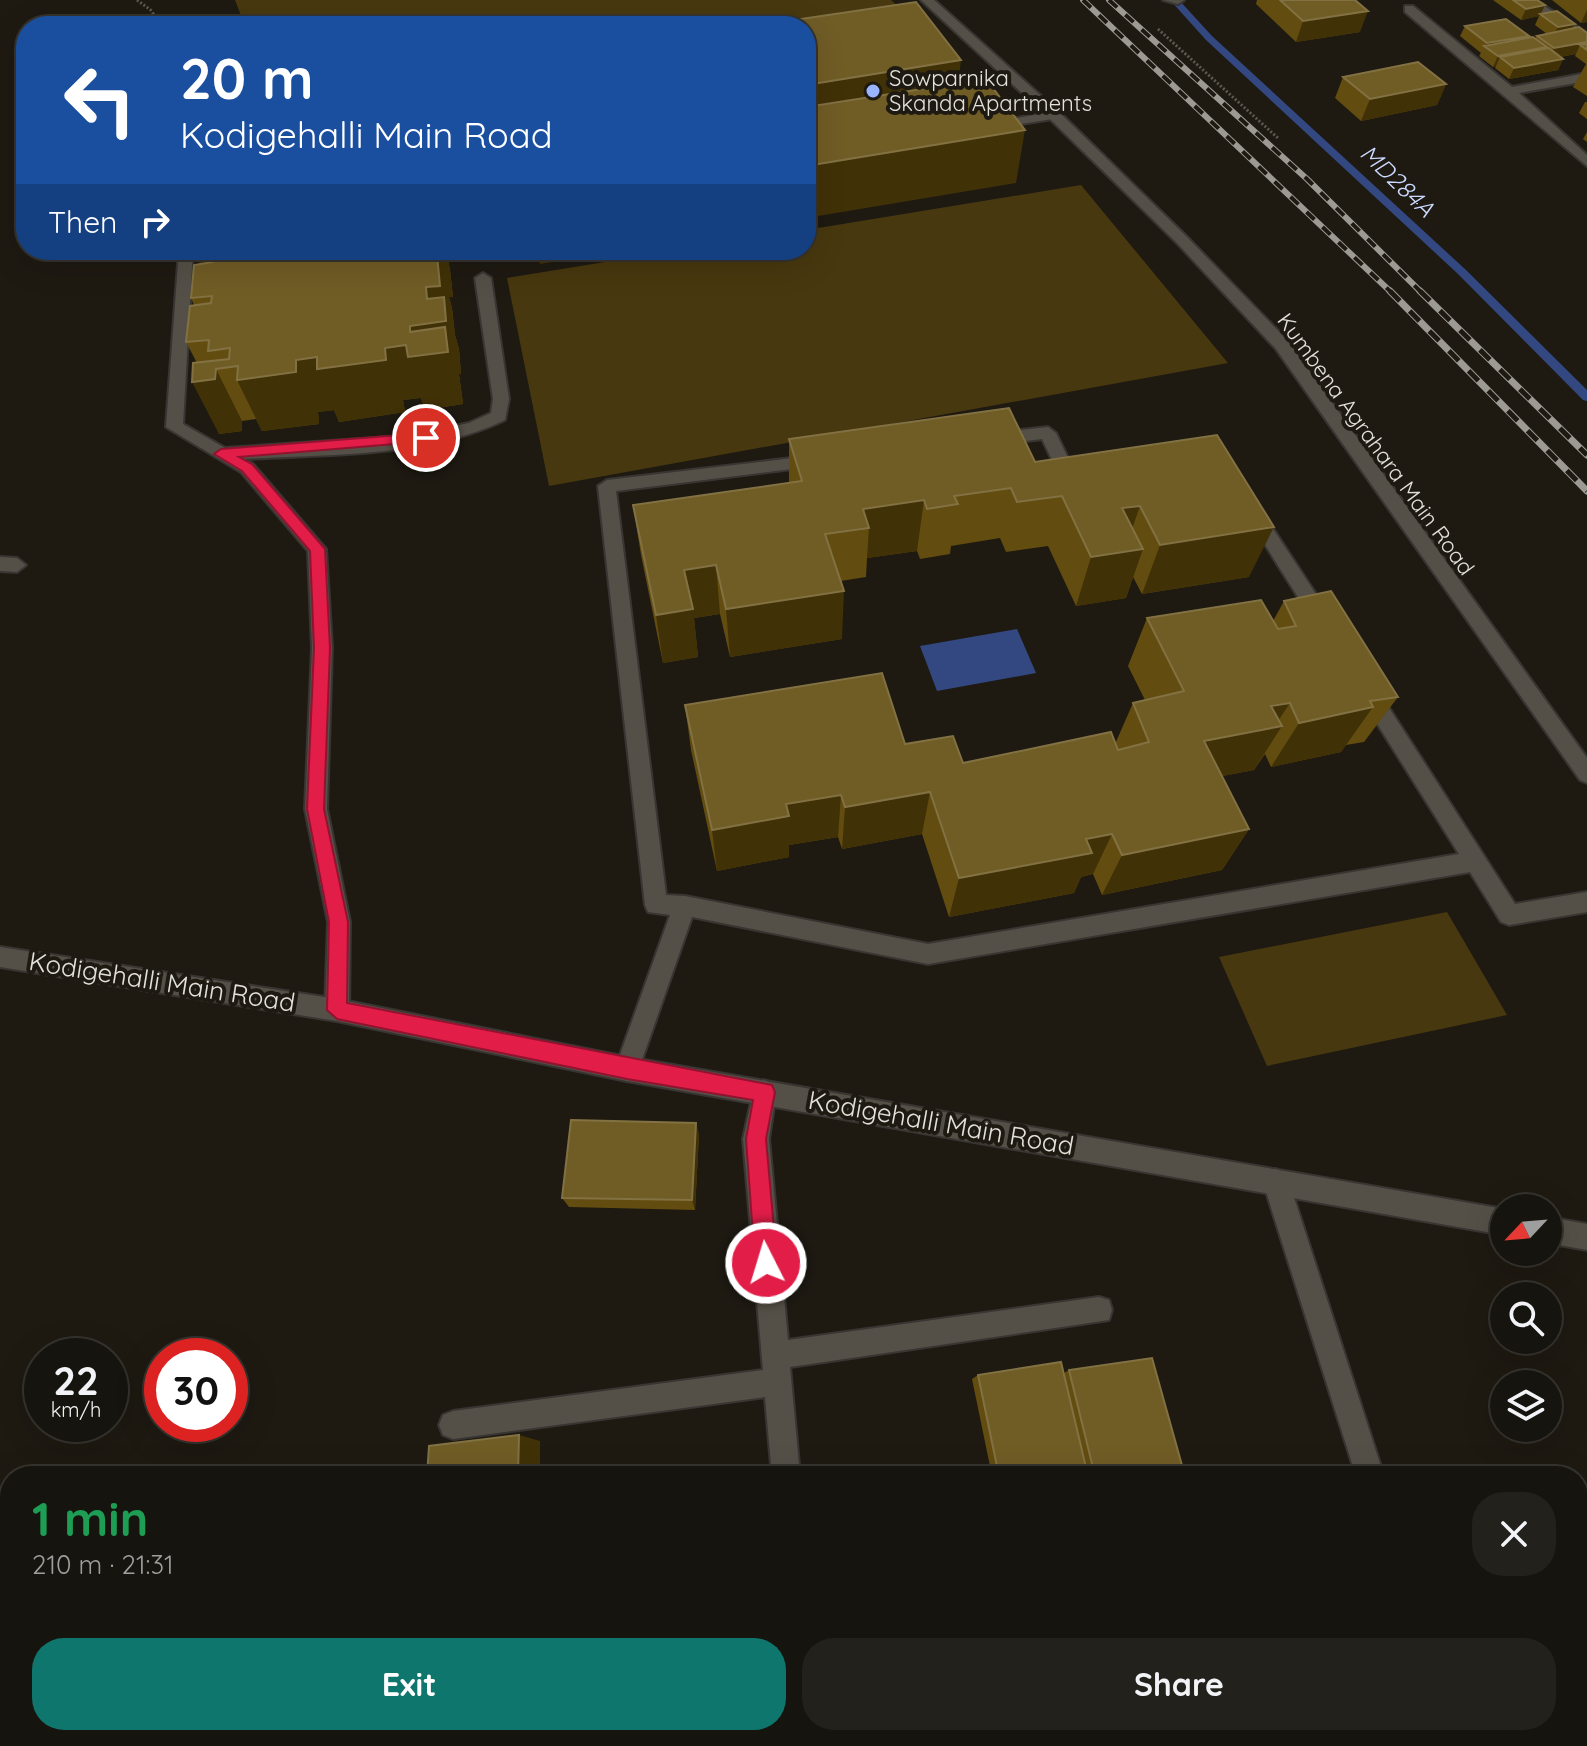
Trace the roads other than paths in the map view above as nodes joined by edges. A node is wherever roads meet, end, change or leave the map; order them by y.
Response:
1 (927, 0) edge
2 (1169, 0) edge
3 (1178, 0) edge
4 (1527, 0) edge
5 (1409, 9) dead end
6 (1587, 39) edge
7 (1587, 77) edge
8 (1509, 91) junction
9 (1054, 115) junction
10 (977, 127) edge
11 (1587, 162) edge
12 (185, 260) edge
13 (483, 278) dead end
14 (969, 442) edge
15 (221, 454) junction
16 (843, 458) edge
17 (1085, 481) edge
18 (1241, 491) edge
19 (1333, 637) edge
20 (1359, 676) edge
21 (1587, 774) edge
22 (1476, 861) junction
23 (1587, 902) edge
24 (685, 906) junction
25 (0, 957) edge
26 (337, 1010) junction
27 (627, 1069) junction
28 (764, 1092) junction
29 (1276, 1182) junction
30 (1490, 1220) edge
31 (1562, 1233) edge
32 (1587, 1237) edge
33 (1099, 1310) dead end
34 (775, 1369) junction
35 (453, 1425) dead end
36 (785, 1466) edge
37 (1367, 1466) edge

1 - 9 street, Kumbena Agrahara Main Road
2 - 3 street
4 - 6 street
5 - 8 street
7 - 8 street
8 - 11 street
9 - 10 street
9 - 21 street, Kumbena Agrahara Main Road
12 - 15 street
13 - 15 street
14 - 17 street
15 - 26 street
16 - 24 street
18 - 19 street
20 - 22 street
22 - 23 street
22 - 24 street
24 - 27 street
25 - 26 street, Kodigehalli Main Road
26 - 27 street, Kodigehalli Main Road
27 - 28 street, Kodigehalli Main Road
28 - 29 street, Kodigehalli Main Road
28 - 34 street
29 - 30 street, Kodigehalli Main Road
29 - 37 street
31 - 32 street
33 - 34 street
34 - 35 street
34 - 36 street

